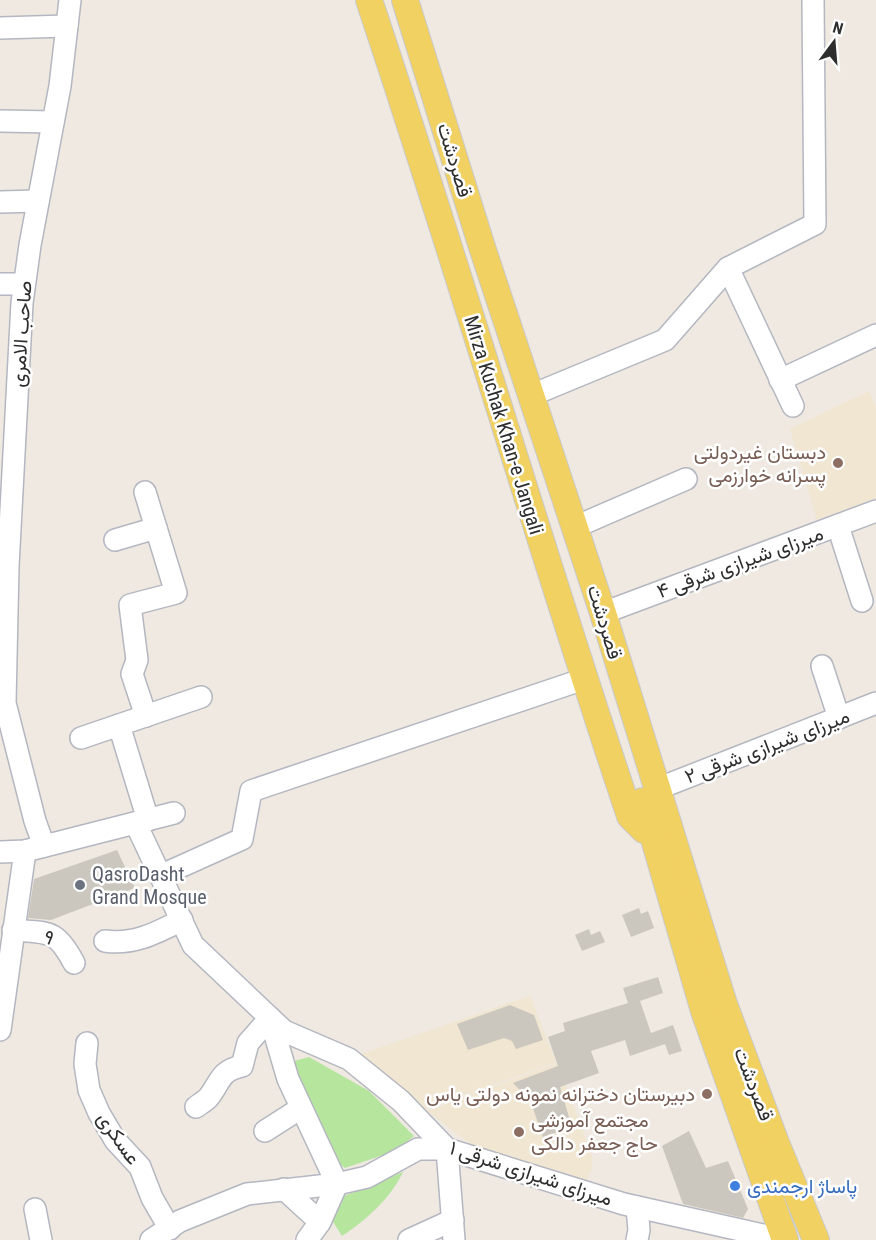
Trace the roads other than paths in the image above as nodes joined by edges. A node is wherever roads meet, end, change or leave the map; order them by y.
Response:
1 (70, 0) edge
2 (369, 0) edge
3 (388, 0) edge
4 (405, 0) edge
5 (813, 0) edge
6 (67, 26) junction
7 (0, 28) edge
8 (0, 121) edge
9 (53, 122) junction
10 (38, 201) junction
11 (0, 202) edge
12 (459, 254) junction
13 (728, 268) junction
14 (0, 284) edge
15 (24, 284) junction
16 (876, 335) edge
17 (10, 356) edge
18 (780, 380) junction
19 (532, 395) junction
20 (793, 406) dead end
21 (686, 479) dead end
22 (145, 492) dead end
23 (876, 511) edge
24 (838, 526) junction
25 (156, 528) junction
26 (567, 529) junction
27 (115, 540) dead end
28 (862, 601) dead end
29 (595, 616) junction
30 (822, 666) dead end
31 (584, 679) junction
32 (201, 697) dead end
33 (876, 704) edge
34 (146, 716) junction
35 (838, 718) junction
36 (5, 722) edge
37 (119, 725) junction
38 (81, 738) dead end
39 (649, 791) junction
40 (174, 813) dead end
41 (142, 822) junction
42 (664, 839) junction
43 (34, 848) junction
44 (0, 852) edge
45 (162, 875) junction
46 (182, 920) junction
47 (13, 930) junction
48 (105, 941) dead end
49 (74, 963) dead end
50 (270, 1018) junction
51 (1, 1024) edge
52 (87, 1043) dead end
53 (196, 1107) dead end
54 (302, 1108) junction
55 (265, 1131) dead end
56 (447, 1149) junction
57 (337, 1184) junction
58 (284, 1189) junction
59 (637, 1207) junction
60 (35, 1209) dead end
61 (320, 1222) junction
62 (175, 1225) junction
63 (453, 1230) edge
64 (41, 1240) edge
65 (151, 1240) edge
66 (188, 1240) edge
67 (307, 1240) edge
68 (409, 1240) edge
69 (637, 1240) edge
70 (785, 1240) edge
71 (816, 1240) edge

1 - 6 street, صاحب الامری
2 - 12 main road, Mirza Kuchak Khan-e Jangali
3 - 12 main road, قصردشت
4 - 19 main road, قصردشت
5 - 13 street
6 - 7 street
6 - 9 street, صاحب الامری
8 - 9 street
9 - 10 street, صاحب الامری
10 - 11 street
10 - 15 street, صاحب الامری
12 - 26 main road, قصردشت
12 - 31 main road, Mirza Kuchak Khan-e Jangali
13 - 18 street
13 - 19 street
14 - 15 street
15 - 17 street, صاحب الامری
16 - 18 street
17 - 36 street, صاحب الامری
18 - 20 street
19 - 26 main road, قصردشت
21 - 26 street
22 - 25 street
23 - 24 street, ۴ میرزای شیرازی شرقی
24 - 28 street
24 - 29 street, ۴ میرزای شیرازی شرقی
25 - 27 street
25 - 34 street
26 - 29 main road, قصردشت
29 - 39 main road, قصردشت
30 - 35 street
31 - 42 main road, Mirza Kuchak Khan-e Jangali
31 - 45 street
32 - 34 street
33 - 35 street, ۲ میرزای شیرازی شرقی
34 - 37 street
35 - 39 street, ۲ میرزای شیرازی شرقی
36 - 43 street, صاحب الامری
37 - 38 street
37 - 41 street, ۱ میرزای شیرازی شرقی
39 - 42 main road, قصردشت
40 - 41 street
41 - 43 street
41 - 45 street, ۱ میرزای شیرازی شرقی
42 - 70 main road, قصردشت
42 - 71 main road, قصردشت
43 - 44 street
43 - 47 street, صاحب الامری
45 - 46 street, ۱ میرزای شیرازی شرقی
46 - 48 street
46 - 50 street, ۱ میرزای شیرازی شرقی
47 - 49 street, ۹
47 - 51 street, صاحب الامری
50 - 53 street
50 - 54 street
50 - 56 street, ۱ میرزای شیرازی شرقی
52 - 62 street, عسکری
54 - 55 street
54 - 57 street
56 - 57 street
56 - 59 street, ۱ میرزای شیرازی شرقی
56 - 63 street
57 - 58 street
57 - 61 street
58 - 61 street
58 - 62 street
59 - 69 street
59 - 70 street, ۱ میرزای شیرازی شرقی
60 - 64 street
61 - 67 street
62 - 65 street
62 - 66 street, عسکری
63 - 68 street

